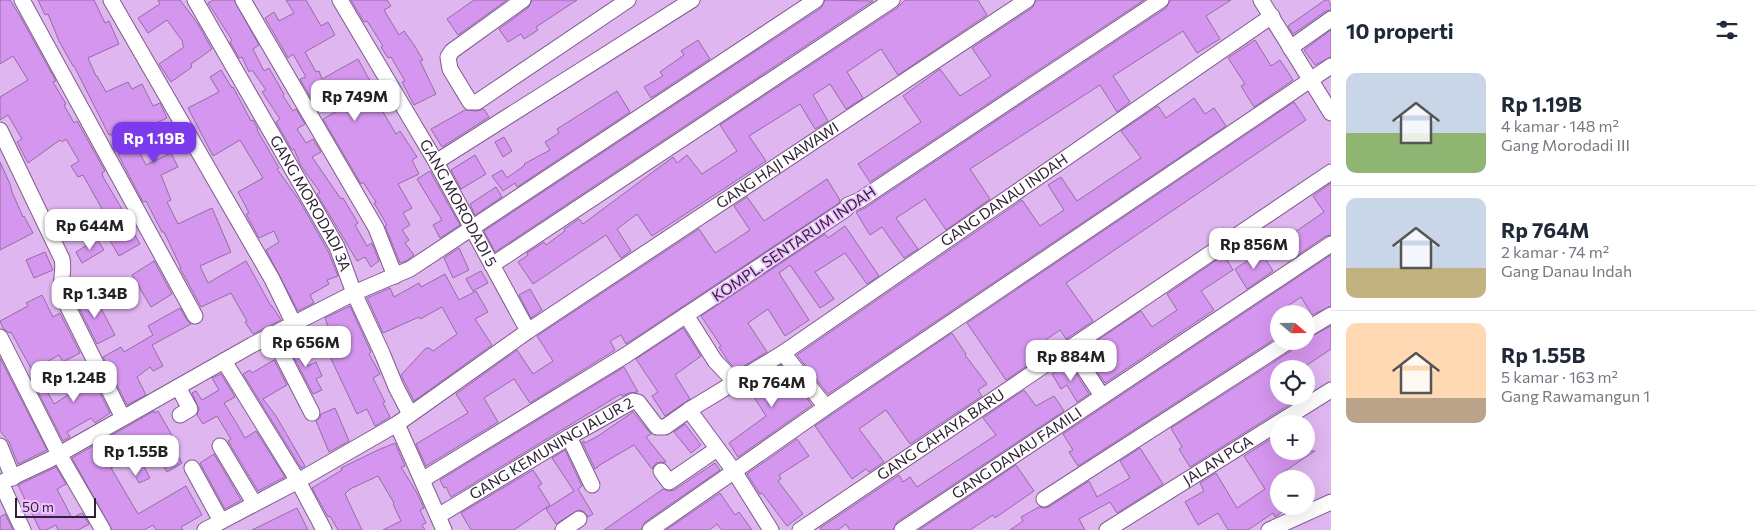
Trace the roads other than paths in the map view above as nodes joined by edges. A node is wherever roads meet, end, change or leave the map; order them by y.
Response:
1 (22, 0) edge
2 (111, 0) edge
3 (195, 0) edge
4 (243, 0) edge
5 (340, 0) edge
6 (523, 0) edge
7 (628, 0) edge
8 (692, 0) edge
9 (816, 0) edge
10 (892, 0) edge
11 (1027, 0) edge
12 (1161, 0) edge
13 (1261, 0) edge
14 (1272, 16) junction
15 (1331, 19) edge
16 (1290, 48) junction
17 (1331, 66) edge
18 (1310, 80) junction
19 (1331, 113) edge
20 (0, 130) edge
21 (436, 162) junction
22 (1331, 172) edge
23 (472, 228) junction
24 (1331, 244) edge
25 (492, 265) junction
26 (395, 276) junction
27 (354, 293) junction
28 (1331, 315) edge
29 (195, 316) dead end
30 (686, 316) junction
31 (294, 324) junction
32 (1315, 325) edge
33 (528, 331) junction
34 (272, 335) junction
35 (0, 337) edge
36 (1070, 347) junction
37 (1275, 350) edge
38 (783, 353) junction
39 (224, 361) junction
40 (735, 382) junction
41 (178, 387) junction
42 (1331, 390) edge
43 (1102, 396) junction
44 (826, 408) junction
45 (689, 410) junction
46 (312, 413) dead end
47 (410, 414) junction
48 (180, 416) dead end
49 (123, 418) junction
50 (397, 424) junction
51 (569, 438) junction
52 (0, 446) edge
53 (220, 446) dead end
54 (717, 449) junction
55 (59, 454) junction
56 (192, 468) dead end
57 (661, 471) dead end
58 (734, 471) junction
59 (422, 480) junction
60 (5, 481) edge
61 (298, 481) junction
62 (592, 485) dead end
63 (1044, 499) dead end
64 (1331, 502) edge
65 (254, 503) junction
66 (579, 519) dead end
67 (221, 521) junction
68 (442, 523) edge
69 (768, 529) edge
70 (23, 530) edge
71 (103, 530) edge
72 (205, 530) edge
73 (324, 530) edge
74 (562, 530) edge
75 (650, 530) edge
76 (800, 530) edge
77 (902, 530) edge
78 (1107, 530) edge
79 (1269, 530) edge

1 - 29 street
2 - 31 street
3 - 27 street, GANG MORODADI 3A
4 - 26 street
5 - 21 street, GANG MORODADI 5
6 - 7 street
8 - 21 street
9 - 23 street
10 - 25 street
11 - 33 street, GANG HAJI NAWAWI
12 - 30 street, KOMPL. SENTARUM INDAH
13 - 14 street
14 - 16 street
14 - 38 street, GANG DANAU INDAH
15 - 16 street
16 - 18 street
17 - 18 street
18 - 19 street
18 - 44 street
20 - 49 street
21 - 23 street, GANG MORODADI 5
22 - 36 street, GANG CAHAYA BARU
23 - 25 street, GANG MORODADI 5
23 - 26 street
24 - 43 street, GANG DANAU FAMILI
25 - 33 street, GANG MORODADI 5
26 - 27 street
27 - 31 street
27 - 47 street, GANG MORODADI 3A
28 - 32 street
30 - 40 street
30 - 59 street, KOMPL. SENTARUM INDAH
31 - 34 street
33 - 47 street, GANG HAJI NAWAWI
34 - 39 street
34 - 46 street
35 - 55 street
36 - 43 street
36 - 76 street, GANG CAHAYA BARU
37 - 63 street
38 - 40 street, GANG DANAU INDAH
38 - 44 street
39 - 41 street
39 - 61 street
40 - 45 street, GANG KEMUNING JALUR 2
41 - 48 street
41 - 49 street
42 - 78 street, JALAN PGA
43 - 77 street, GANG DANAU FAMILI
44 - 58 street
45 - 51 street, GANG KEMUNING JALUR 2
45 - 54 street
47 - 50 street, GANG HAJI NAWAWI
49 - 55 street
50 - 59 street
50 - 61 street, GANG HAJI NAWAWI
51 - 62 street
51 - 68 street, GANG KEMUNING JALUR 2
52 - 60 street
53 - 65 street
54 - 57 street
54 - 58 street
55 - 60 street
55 - 71 street
56 - 67 street
58 - 69 street
58 - 75 street
59 - 68 street
60 - 70 street
61 - 65 street, GANG HAJI NAWAWI
61 - 73 street
64 - 79 street
65 - 67 street, GANG HAJI NAWAWI
66 - 74 street
67 - 72 street, GANG HAJI NAWAWI

